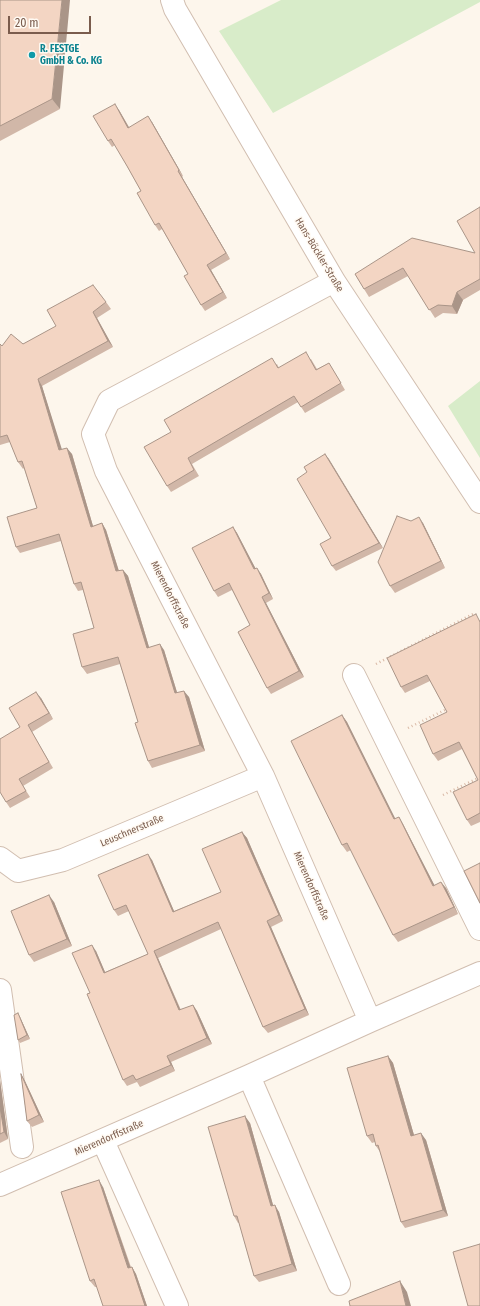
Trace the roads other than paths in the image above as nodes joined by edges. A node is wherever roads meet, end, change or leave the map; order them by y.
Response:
1 (172, 0) edge
2 (334, 281) junction
3 (480, 502) edge
4 (354, 675) road end
5 (263, 776) junction
6 (0, 858) edge
7 (480, 929) edge
8 (480, 973) edge
9 (0, 990) edge
10 (370, 1020) junction
11 (249, 1076) junction
12 (103, 1141) junction
13 (22, 1147) dead end
14 (0, 1185) edge
15 (339, 1284) dead end
16 (177, 1306) edge

1 - 2 street, Hans-Böckler-Straße
2 - 3 street, Hans-Böckler-Straße
2 - 5 street, Mierendorffstraße
4 - 7 street
5 - 6 street, Leuschnerstraße
5 - 10 street, Mierendorffstraße
8 - 10 street, Mierendorffstraße
9 - 13 street
10 - 11 street, Mierendorffstraße
11 - 12 street, Mierendorffstraße
11 - 15 street
12 - 14 street, Mierendorffstraße
12 - 16 street

